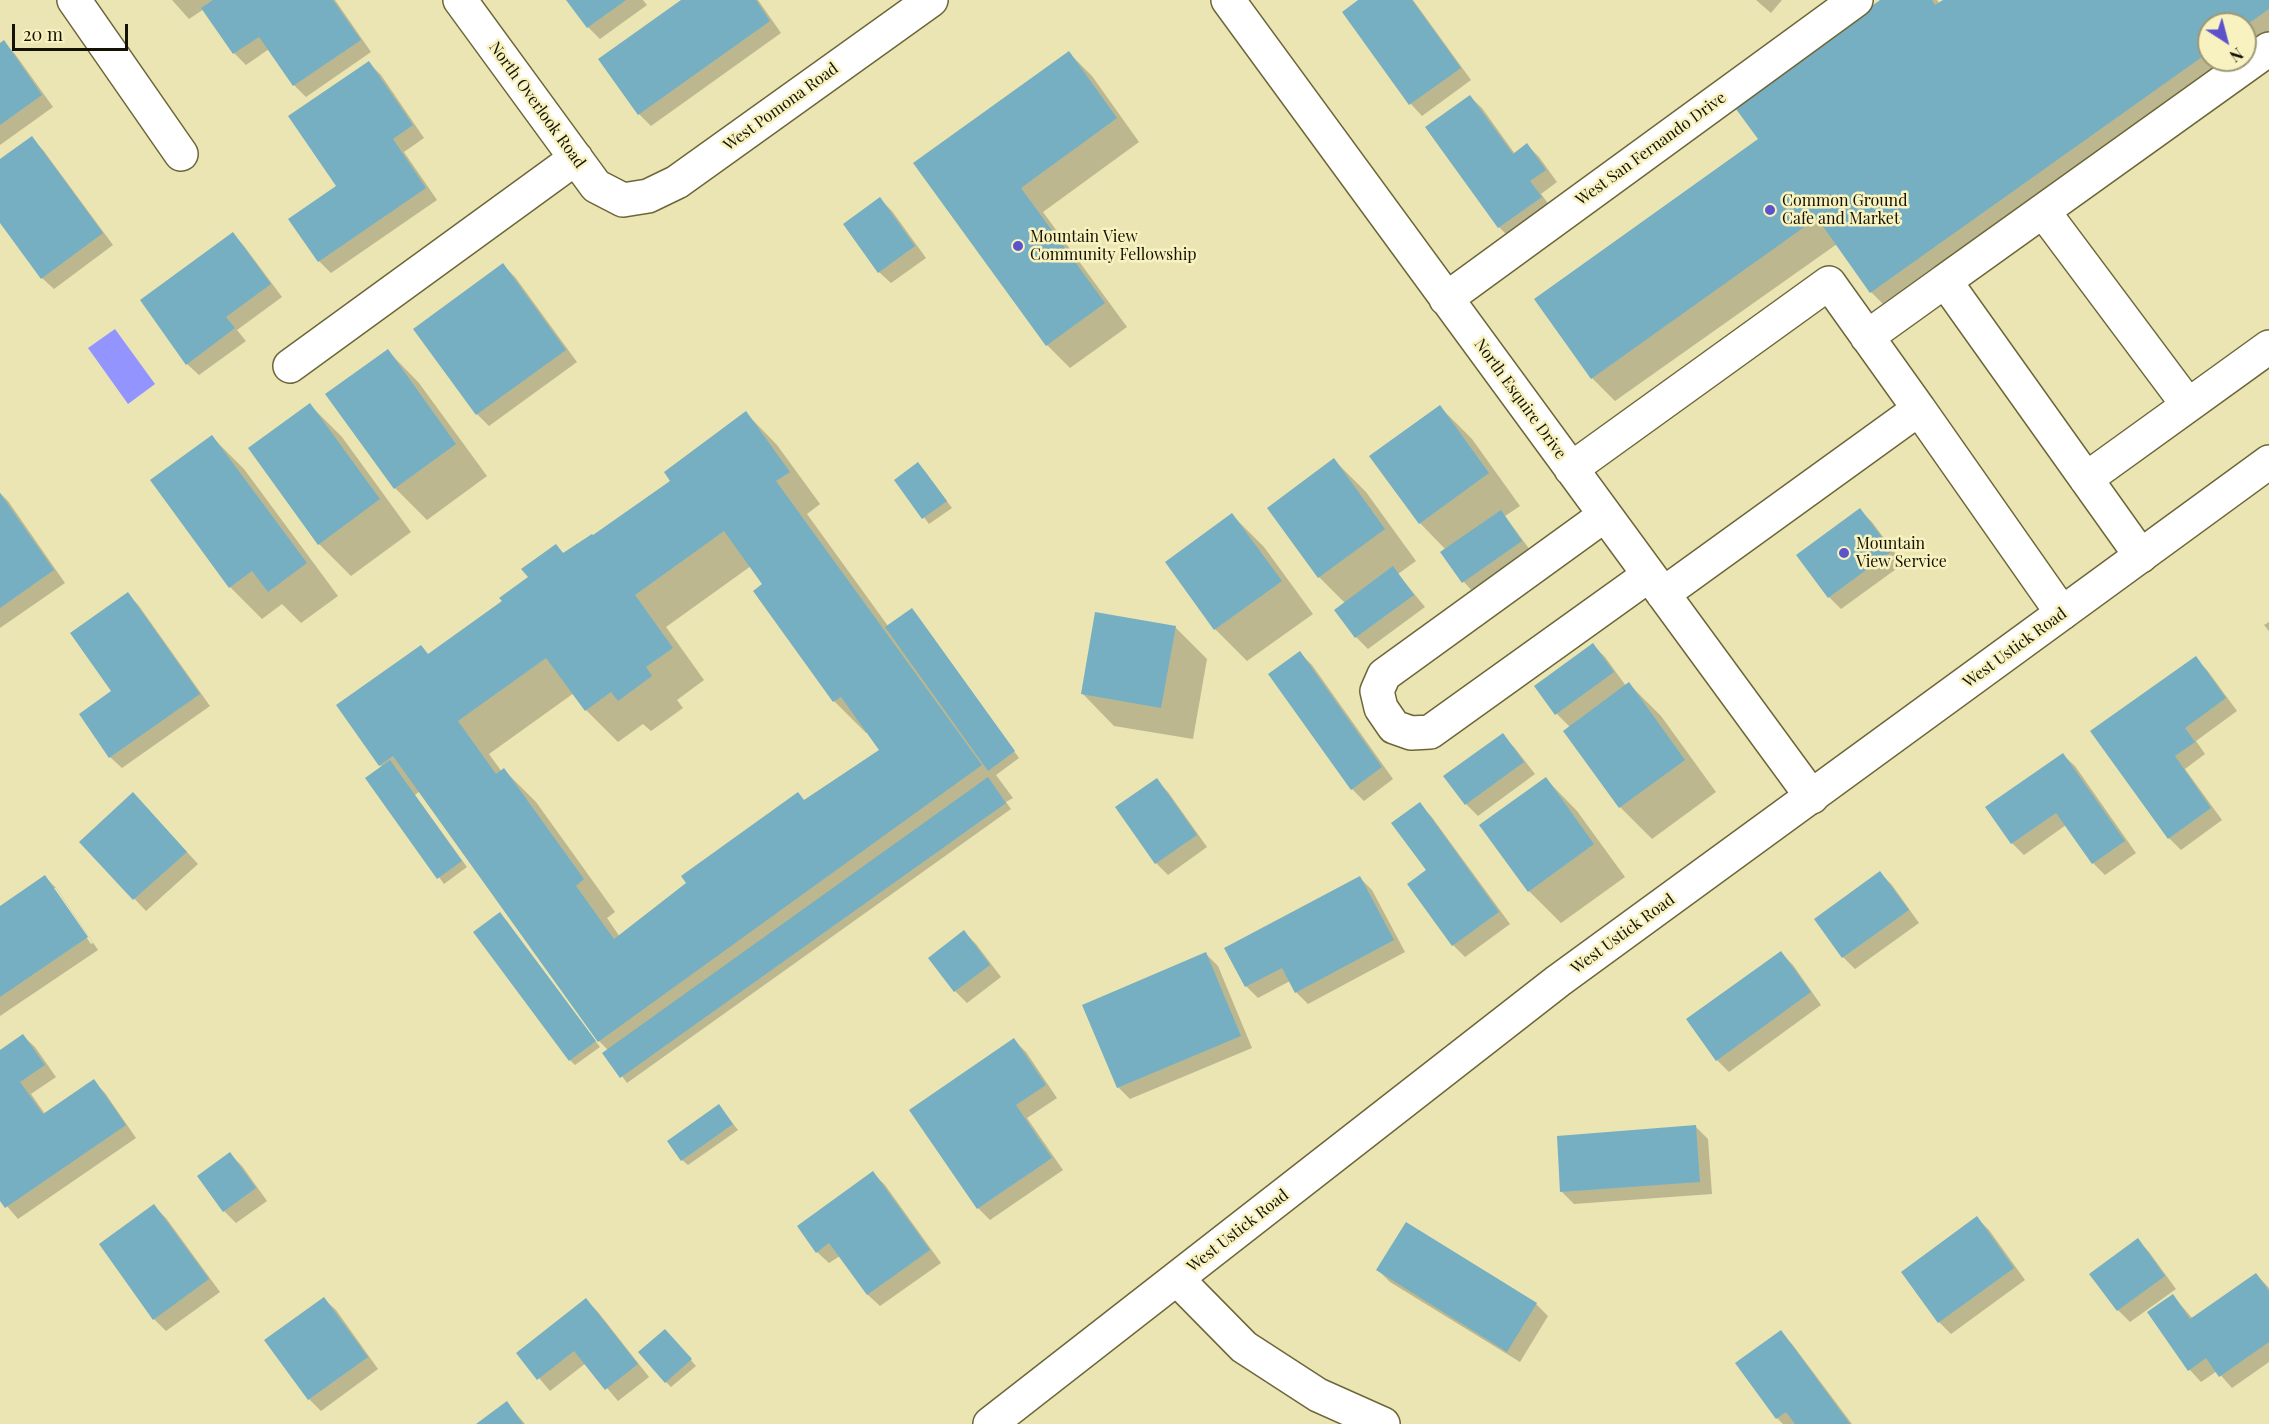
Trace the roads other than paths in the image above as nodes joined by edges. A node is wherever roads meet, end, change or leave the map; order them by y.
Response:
1 (74, 0) edge
2 (460, 0) edge
3 (931, 0) edge
4 (1228, 0) edge
5 (1856, 0) edge
6 (2263, 64) edge
7 (181, 154) dead end
8 (576, 158) junction
9 (623, 200) joint
10 (2043, 211) junction
11 (1945, 281) junction
12 (1446, 299) junction
13 (1867, 337) junction
14 (2269, 347) edge
15 (290, 366) dead end
16 (2188, 405) junction
17 (1918, 409) junction
18 (2269, 462) edge
19 (1571, 469) junction
20 (2086, 479) junction
21 (1605, 515) junction
22 (2141, 556) junction
23 (1656, 585) junction
24 (2062, 613) junction
25 (1812, 797) junction
26 (1177, 1280) junction
27 (990, 1424) edge
28 (1383, 1424) edge

1 - 7 street
2 - 8 street, North Overlook Road
3 - 9 street, West Pomona Road
4 - 12 street, North Esquire Drive
5 - 12 street, West San Fernando Drive
6 - 10 street
8 - 9 street, North Overlook Road
8 - 15 street
10 - 11 street
10 - 16 street
11 - 13 street
11 - 20 street
12 - 19 street, North Esquire Drive
13 - 17 street
13 - 19 street
14 - 16 street
16 - 20 street
17 - 23 street
17 - 24 street
18 - 22 street, West Ustick Road
19 - 21 street, North Esquire Drive
20 - 22 street
21 - 23 street, North Esquire Drive
21 - 23 street
22 - 24 street, West Ustick Road
23 - 25 street, North Esquire Drive
24 - 25 street, West Ustick Road
25 - 26 street, West Ustick Road
26 - 27 street, West Ustick Road
26 - 28 street

